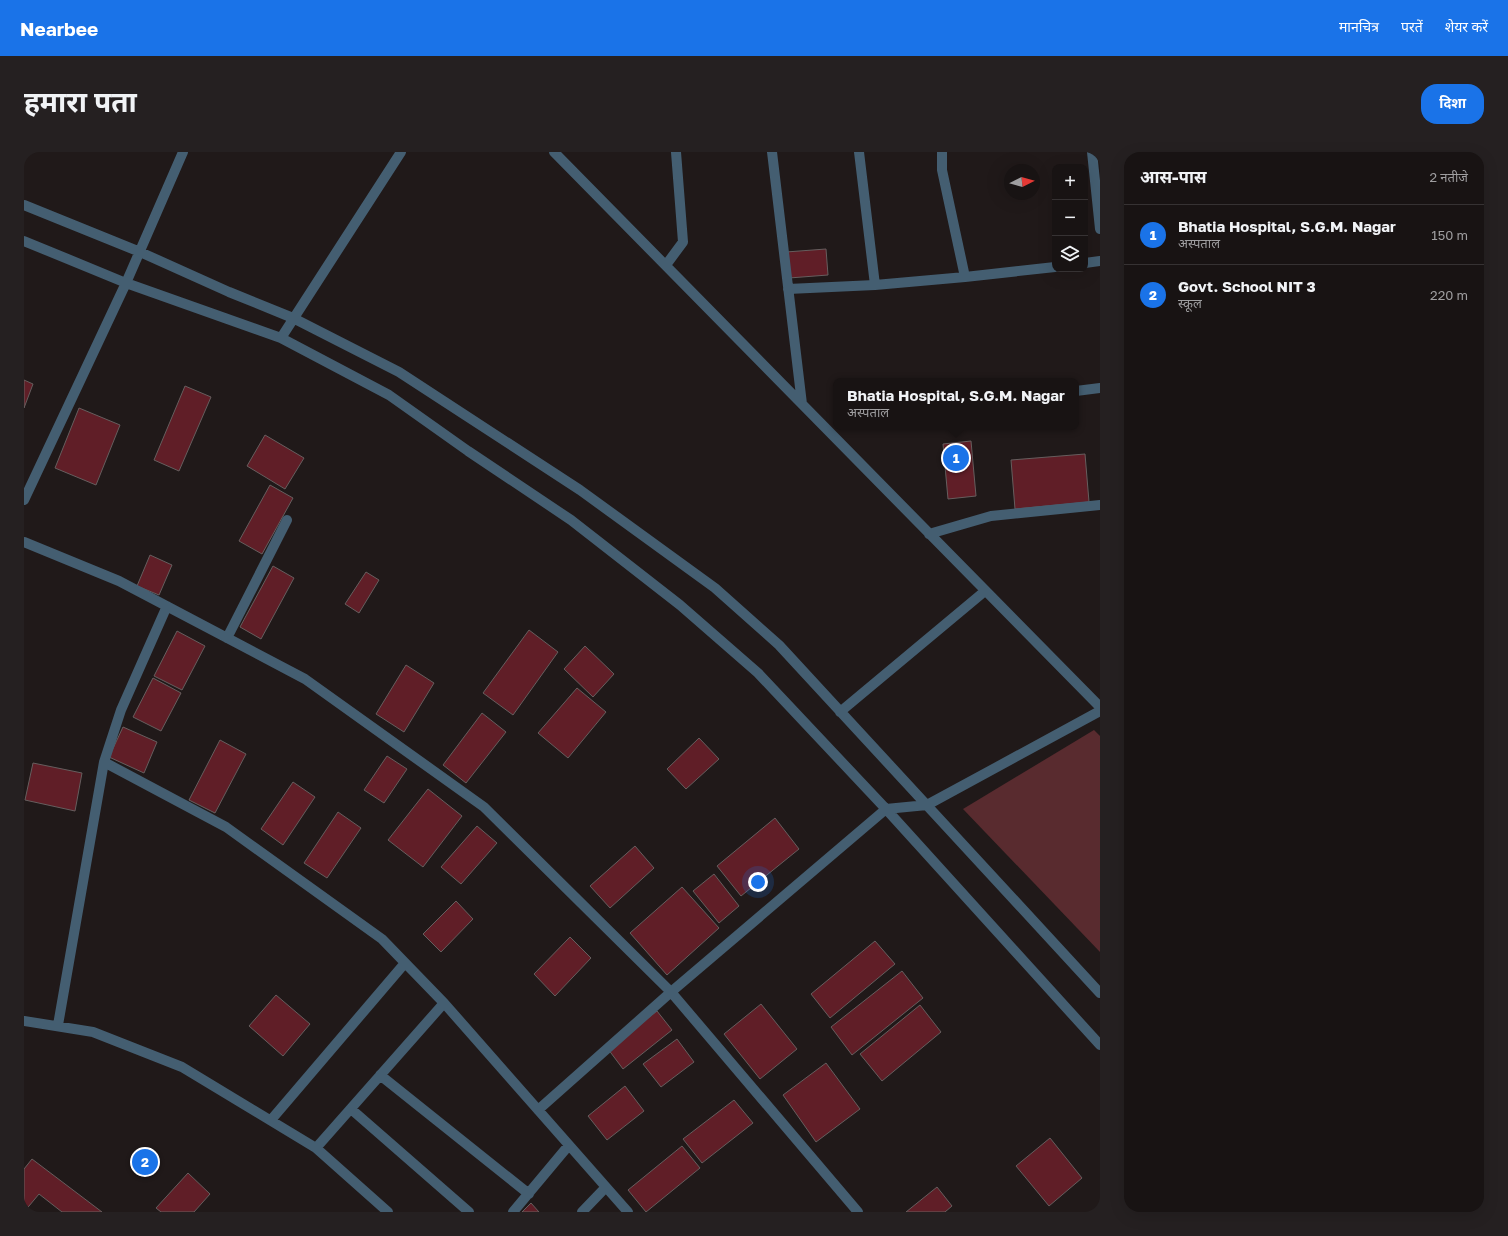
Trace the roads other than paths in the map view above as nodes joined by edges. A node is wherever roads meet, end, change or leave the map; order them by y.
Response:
1 (183, 152) edge
2 (402, 152) edge
3 (554, 152) edge
4 (676, 152) edge
5 (772, 152) edge
6 (859, 152) edge
7 (942, 152) edge
8 (1092, 152) edge
9 (24, 205) edge
10 (1100, 229) edge
11 (24, 241) edge
12 (140, 252) junction
13 (1100, 261) edge
14 (1088, 263) edge
15 (666, 265) junction
16 (1052, 267) edge
17 (965, 277) junction
18 (126, 283) junction
19 (875, 285) junction
20 (788, 289) junction
21 (293, 318) junction
22 (281, 338) junction
23 (1100, 388) edge
24 (1079, 391) edge
25 (802, 404) junction
26 (24, 500) edge
27 (1100, 505) edge
28 (287, 520) dead end
29 (929, 534) junction
30 (24, 542) edge
31 (985, 591) junction
32 (167, 606) junction
33 (226, 638) junction
34 (1100, 707) edge
35 (1100, 711) edge
36 (840, 712) junction
37 (104, 762) junction
38 (927, 805) junction
39 (886, 809) junction
40 (405, 963) junction
41 (671, 992) junction
42 (1100, 993) edge
43 (444, 1003) junction
44 (24, 1021) edge
45 (58, 1025) junction
46 (1100, 1045) edge
47 (380, 1075) junction
48 (351, 1109) junction
49 (538, 1110) junction
50 (271, 1120) junction
51 (570, 1145) junction
52 (316, 1148) junction
53 (606, 1187) junction
54 (529, 1194) junction
55 (388, 1212) edge
56 (469, 1212) edge
57 (513, 1212) edge
58 (582, 1212) edge
59 (628, 1212) edge
60 (858, 1212) edge

1 - 12 street
2 - 21 street
3 - 15 street
4 - 15 street
5 - 20 street
6 - 19 street
7 - 17 street
8 - 10 street
9 - 12 street
11 - 18 street
12 - 18 street
12 - 21 street
13 - 14 street
15 - 25 street
16 - 17 street
17 - 19 street
18 - 22 street
18 - 26 street
19 - 20 street
20 - 25 street
21 - 22 street
21 - 36 street
22 - 39 street
23 - 24 street
25 - 29 street
27 - 29 street
28 - 33 street
29 - 31 street
30 - 32 street
31 - 34 street
31 - 36 street
32 - 33 street
32 - 37 street
33 - 41 street
35 - 38 street
36 - 38 street
37 - 40 street
37 - 45 street
38 - 39 street
38 - 42 street
39 - 41 street
39 - 46 street
40 - 43 street
40 - 50 street
41 - 49 street
41 - 60 street
43 - 47 street
43 - 49 street
44 - 45 street
45 - 50 street
47 - 48 street
47 - 54 street
48 - 52 street
48 - 56 street
49 - 51 street
50 - 52 street
51 - 53 street
51 - 54 street
52 - 55 street
53 - 58 street
53 - 59 street
54 - 57 street

